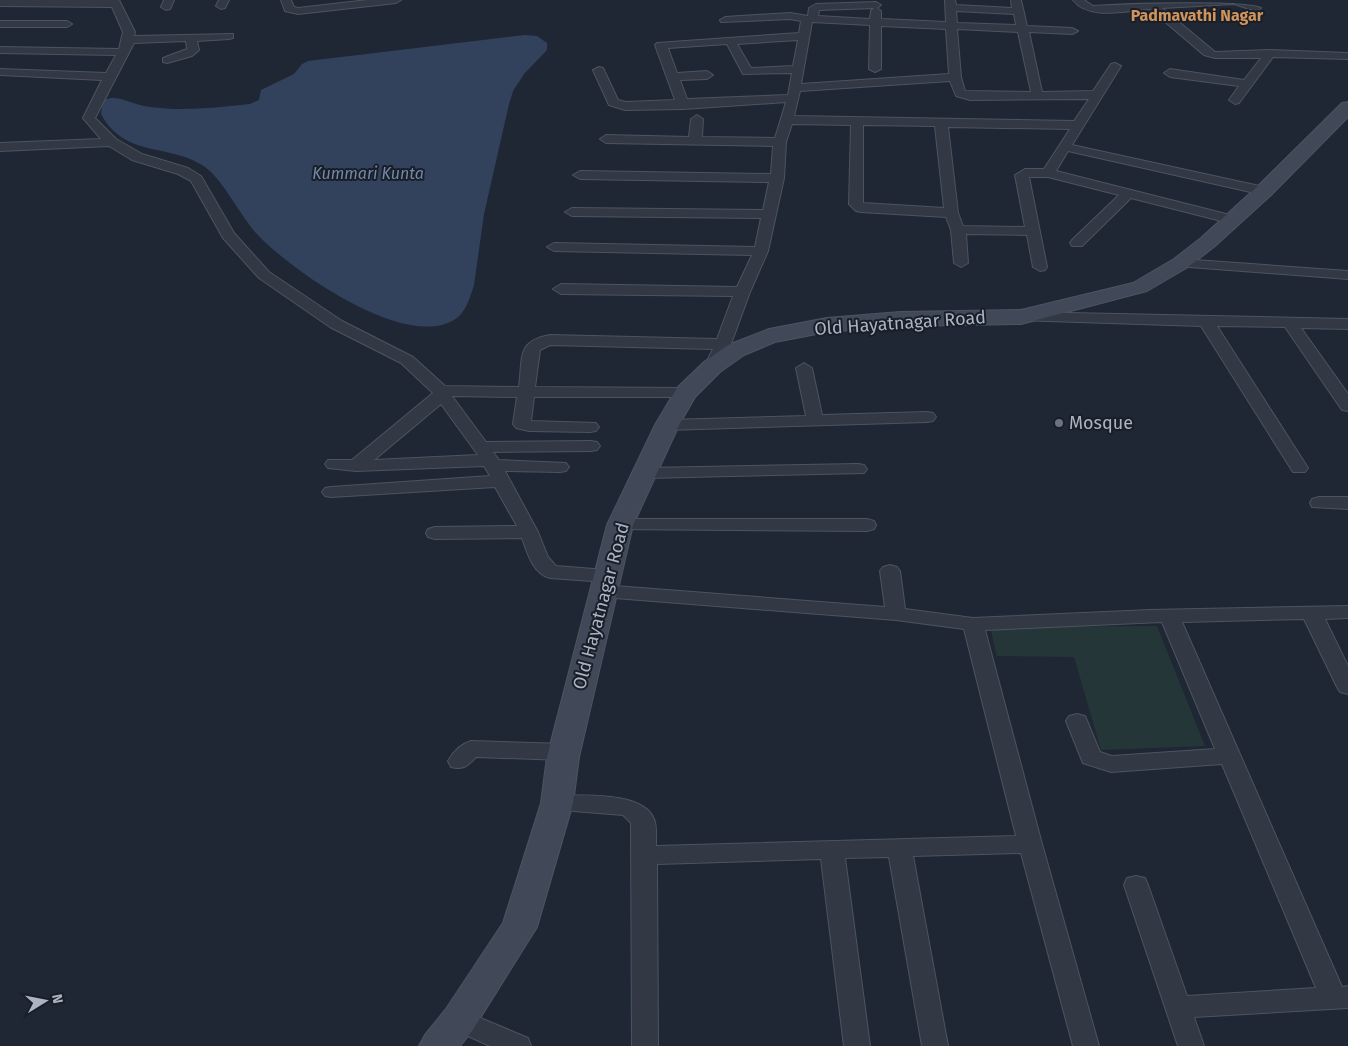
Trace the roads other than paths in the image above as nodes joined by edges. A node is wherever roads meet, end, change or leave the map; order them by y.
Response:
1 (286, 0) edge
2 (396, 0) edge
3 (1078, 0) edge
4 (1200, 1) edge
5 (115, 2) edge
6 (3, 3) edge
7 (876, 3) edge
8 (950, 4) edge
9 (1018, 6) edge
10 (1153, 6) junction
11 (1256, 8) dead end
12 (810, 19) junction
13 (726, 20) dead end
14 (875, 22) junction
15 (0, 24) edge
16 (66, 24) dead end
17 (951, 25) junction
18 (1023, 28) junction
19 (1072, 31) dead end
20 (229, 36) dead end
21 (804, 36) junction
22 (191, 38) junction
23 (730, 40) junction
24 (125, 46) junction
25 (0, 50) edge
26 (1269, 54) junction
27 (1348, 56) edge
28 (167, 60) dead end
29 (1115, 66) dead end
30 (875, 69) dead end
31 (599, 70) dead end
32 (798, 70) junction
33 (0, 72) edge
34 (1170, 73) dead end
35 (707, 75) dead end
36 (110, 77) junction
37 (672, 77) junction
38 (955, 77) junction
39 (737, 78) dead end
40 (1247, 84) junction
41 (794, 93) junction
42 (1037, 94) junction
43 (1096, 95) junction
44 (1235, 100) dead end
45 (749, 101) junction
46 (683, 105) junction
47 (1348, 107) edge
48 (698, 119) dead end
49 (785, 120) junction
50 (857, 120) junction
51 (941, 124) junction
52 (1076, 125) junction
53 (606, 139) dead end
54 (695, 140) junction
55 (111, 142) junction
56 (780, 142) junction
57 (0, 147) edge
58 (1065, 147) junction
59 (1048, 173) junction
60 (580, 176) dead end
61 (776, 178) junction
62 (1264, 191) junction
63 (1129, 193) junction
64 (572, 212) dead end
65 (770, 214) junction
66 (952, 214) junction
67 (1232, 220) junction
68 (958, 230) junction
69 (1033, 231) junction
70 (1077, 243) dead end
71 (554, 247) dead end
72 (761, 251) junction
73 (961, 263) dead end
74 (1181, 263) junction
75 (1040, 268) dead end
76 (1348, 275) edge
77 (561, 289) dead end
78 (742, 292) junction
79 (1021, 317) junction
80 (1205, 320) junction
81 (1289, 322) junction
82 (1348, 324) edge
83 (723, 344) junction
84 (712, 367) junction
85 (804, 368) dead end
86 (525, 390) junction
87 (441, 393) junction
88 (685, 393) junction
89 (1348, 406) edge
90 (928, 417) dead end
91 (815, 420) junction
92 (667, 425) junction
93 (590, 427) dead end
94 (591, 446) dead end
95 (491, 463) junction
96 (334, 464) dead end
97 (356, 466) junction
98 (560, 467) dead end
99 (1299, 468) dead end
100 (858, 469) dead end
101 (646, 473) junction
102 (331, 492) dead end
103 (1348, 502) edge
104 (1320, 503) dead end
105 (620, 525) junction
106 (867, 525) dead end
107 (529, 532) junction
108 (435, 533) dead end
109 (890, 571) dead end
110 (604, 584) junction
111 (1311, 612) junction
112 (1348, 612) edge
113 (896, 614) junction
114 (1169, 616) junction
115 (973, 624) junction
116 (1348, 687) edge
117 (1077, 721) dead end
118 (564, 752) junction
119 (1230, 756) junction
120 (459, 762) dead end
121 (557, 803) junction
122 (1030, 844) junction
123 (900, 848) junction
124 (832, 849) junction
125 (645, 855) junction
126 (1136, 885) dead end
127 (1340, 997) edge
128 (1177, 1007) junction
129 (459, 1020) junction
130 (438, 1046) edge
131 (518, 1046) edge
132 (645, 1046) edge
133 (857, 1046) edge
134 (935, 1046) edge
135 (1086, 1046) edge
136 (1191, 1046) edge

1 - 2 street
3 - 10 street
4 - 10 street
4 - 11 street
5 - 6 street
5 - 24 street
7 - 12 street
7 - 14 street
8 - 9 street
8 - 17 street
9 - 18 street
10 - 26 street
12 - 13 street
12 - 14 street
12 - 21 street
14 - 17 street
14 - 30 street
15 - 16 street
17 - 18 street
17 - 38 street
18 - 19 street
18 - 42 street
20 - 22 street
21 - 23 street
21 - 32 street
22 - 24 street
22 - 28 street
23 - 32 street
23 - 37 street
24 - 25 street
24 - 36 street
26 - 27 street
26 - 40 street
29 - 43 street
31 - 46 street
32 - 41 street
33 - 36 street
34 - 40 street
35 - 37 street
36 - 55 street
37 - 46 street
38 - 41 street
38 - 42 street
39 - 45 street
40 - 44 street
41 - 45 street
41 - 49 street
42 - 43 street
43 - 52 street
45 - 46 street
47 - 62 street, Old Hayatnagar Road
48 - 54 street
49 - 50 street
49 - 56 street
50 - 51 street
50 - 66 street
51 - 52 street
51 - 66 street
52 - 58 street
53 - 54 street
54 - 56 street
55 - 57 street
55 - 87 street
56 - 61 street
58 - 59 street
58 - 62 street
59 - 63 street
59 - 69 street
60 - 61 street
61 - 65 street
62 - 67 street, Old Hayatnagar Road
63 - 67 street
63 - 70 street
64 - 65 street
65 - 72 street
66 - 68 street
67 - 74 street, Old Hayatnagar Road
68 - 69 street
68 - 73 street
69 - 75 street
71 - 72 street
72 - 78 street
74 - 76 street
74 - 79 street, Old Hayatnagar Road
77 - 78 street
78 - 83 street
79 - 80 street
79 - 84 street, Old Hayatnagar Road
80 - 81 street
80 - 99 street
81 - 82 street
81 - 89 street
83 - 84 street
83 - 86 street
84 - 88 street, Old Hayatnagar Road
85 - 91 street
86 - 87 street
86 - 88 street
86 - 93 street
87 - 95 street
87 - 97 street
88 - 92 street, Old Hayatnagar Road
90 - 91 street
91 - 92 street
92 - 101 street, Old Hayatnagar Road
94 - 95 street
95 - 97 street
95 - 98 street
95 - 102 street
95 - 107 street
96 - 97 street
100 - 101 street
101 - 105 street, Old Hayatnagar Road
103 - 104 street
105 - 106 street
105 - 110 street, Old Hayatnagar Road
107 - 108 street
107 - 110 street
109 - 113 street
110 - 113 street
110 - 118 street, Old Hayatnagar Road
111 - 112 street
111 - 114 street
111 - 116 street
113 - 115 street
114 - 115 street
114 - 119 street
115 - 122 street
117 - 119 street
118 - 120 street
118 - 121 street, Old Hayatnagar Road
119 - 127 street
121 - 125 street
121 - 129 street, Old Hayatnagar Road
122 - 123 street
122 - 135 street
123 - 124 street
123 - 134 street
124 - 125 street
124 - 133 street
125 - 132 street
126 - 128 street
127 - 128 street
128 - 136 street
129 - 130 street, Old Hayatnagar Road
129 - 131 street

